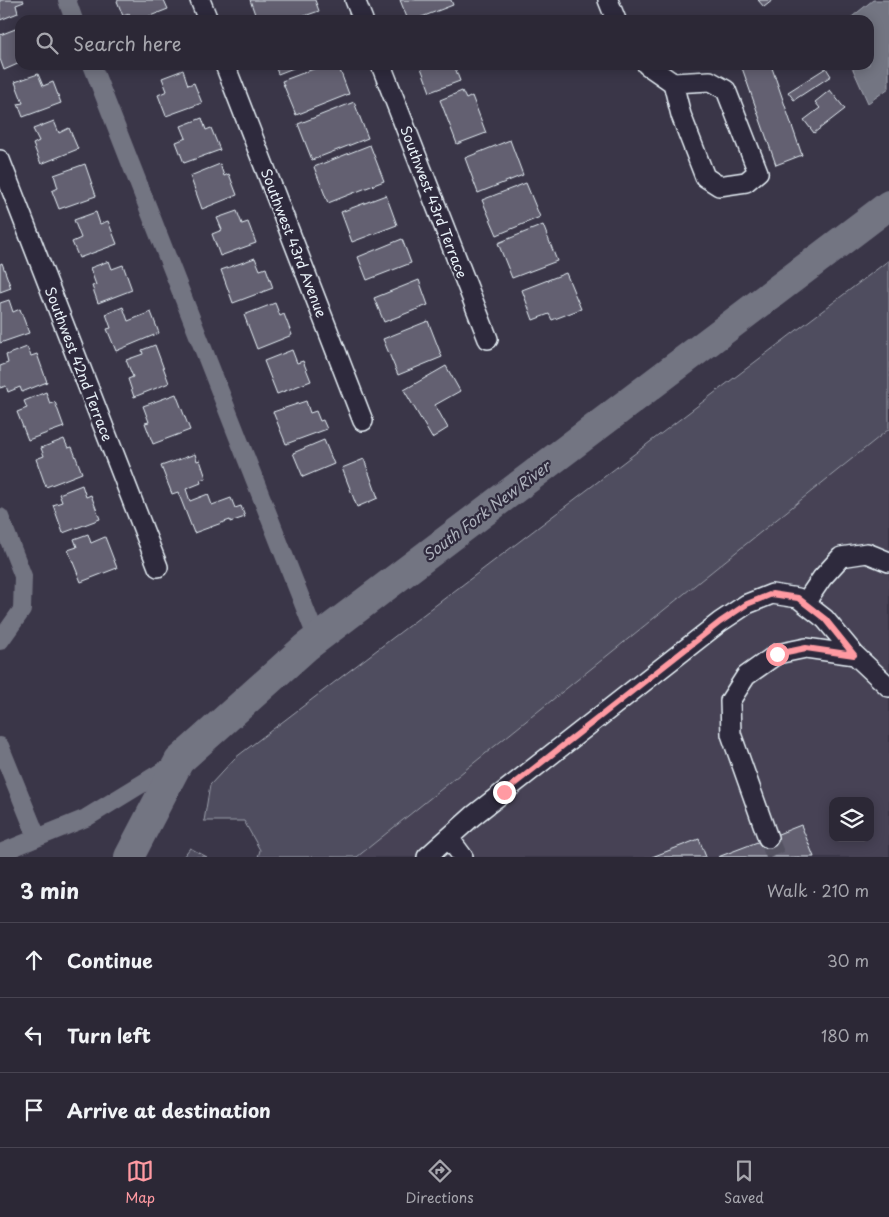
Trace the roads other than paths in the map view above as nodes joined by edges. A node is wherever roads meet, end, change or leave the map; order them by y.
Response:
1 (200, 0) edge
2 (355, 0) edge
3 (608, 0) edge
4 (206, 15) edge
5 (361, 15) edge
6 (614, 15) edge
7 (228, 70) edge
8 (383, 70) edge
9 (654, 70) edge
10 (674, 83) junction
11 (0, 160) edge
12 (488, 339) dead end
13 (363, 421) dead end
14 (889, 562) edge
15 (158, 567) dead end
16 (805, 603) junction
17 (854, 655) junction
18 (889, 687) edge
19 (449, 838) junction
20 (768, 838) tunnel mouth
21 (427, 857) edge
22 (463, 857) edge

1 - 4 street
2 - 5 street
3 - 6 street
7 - 13 street, Southwest 43rd Avenue
8 - 12 street, Southwest 43rd Terrace
9 - 10 street
10 - 10 street
11 - 15 street, Southwest 42nd Terrace
14 - 16 street
16 - 17 street
16 - 19 street
17 - 18 street
17 - 20 street
19 - 21 street
19 - 22 street

